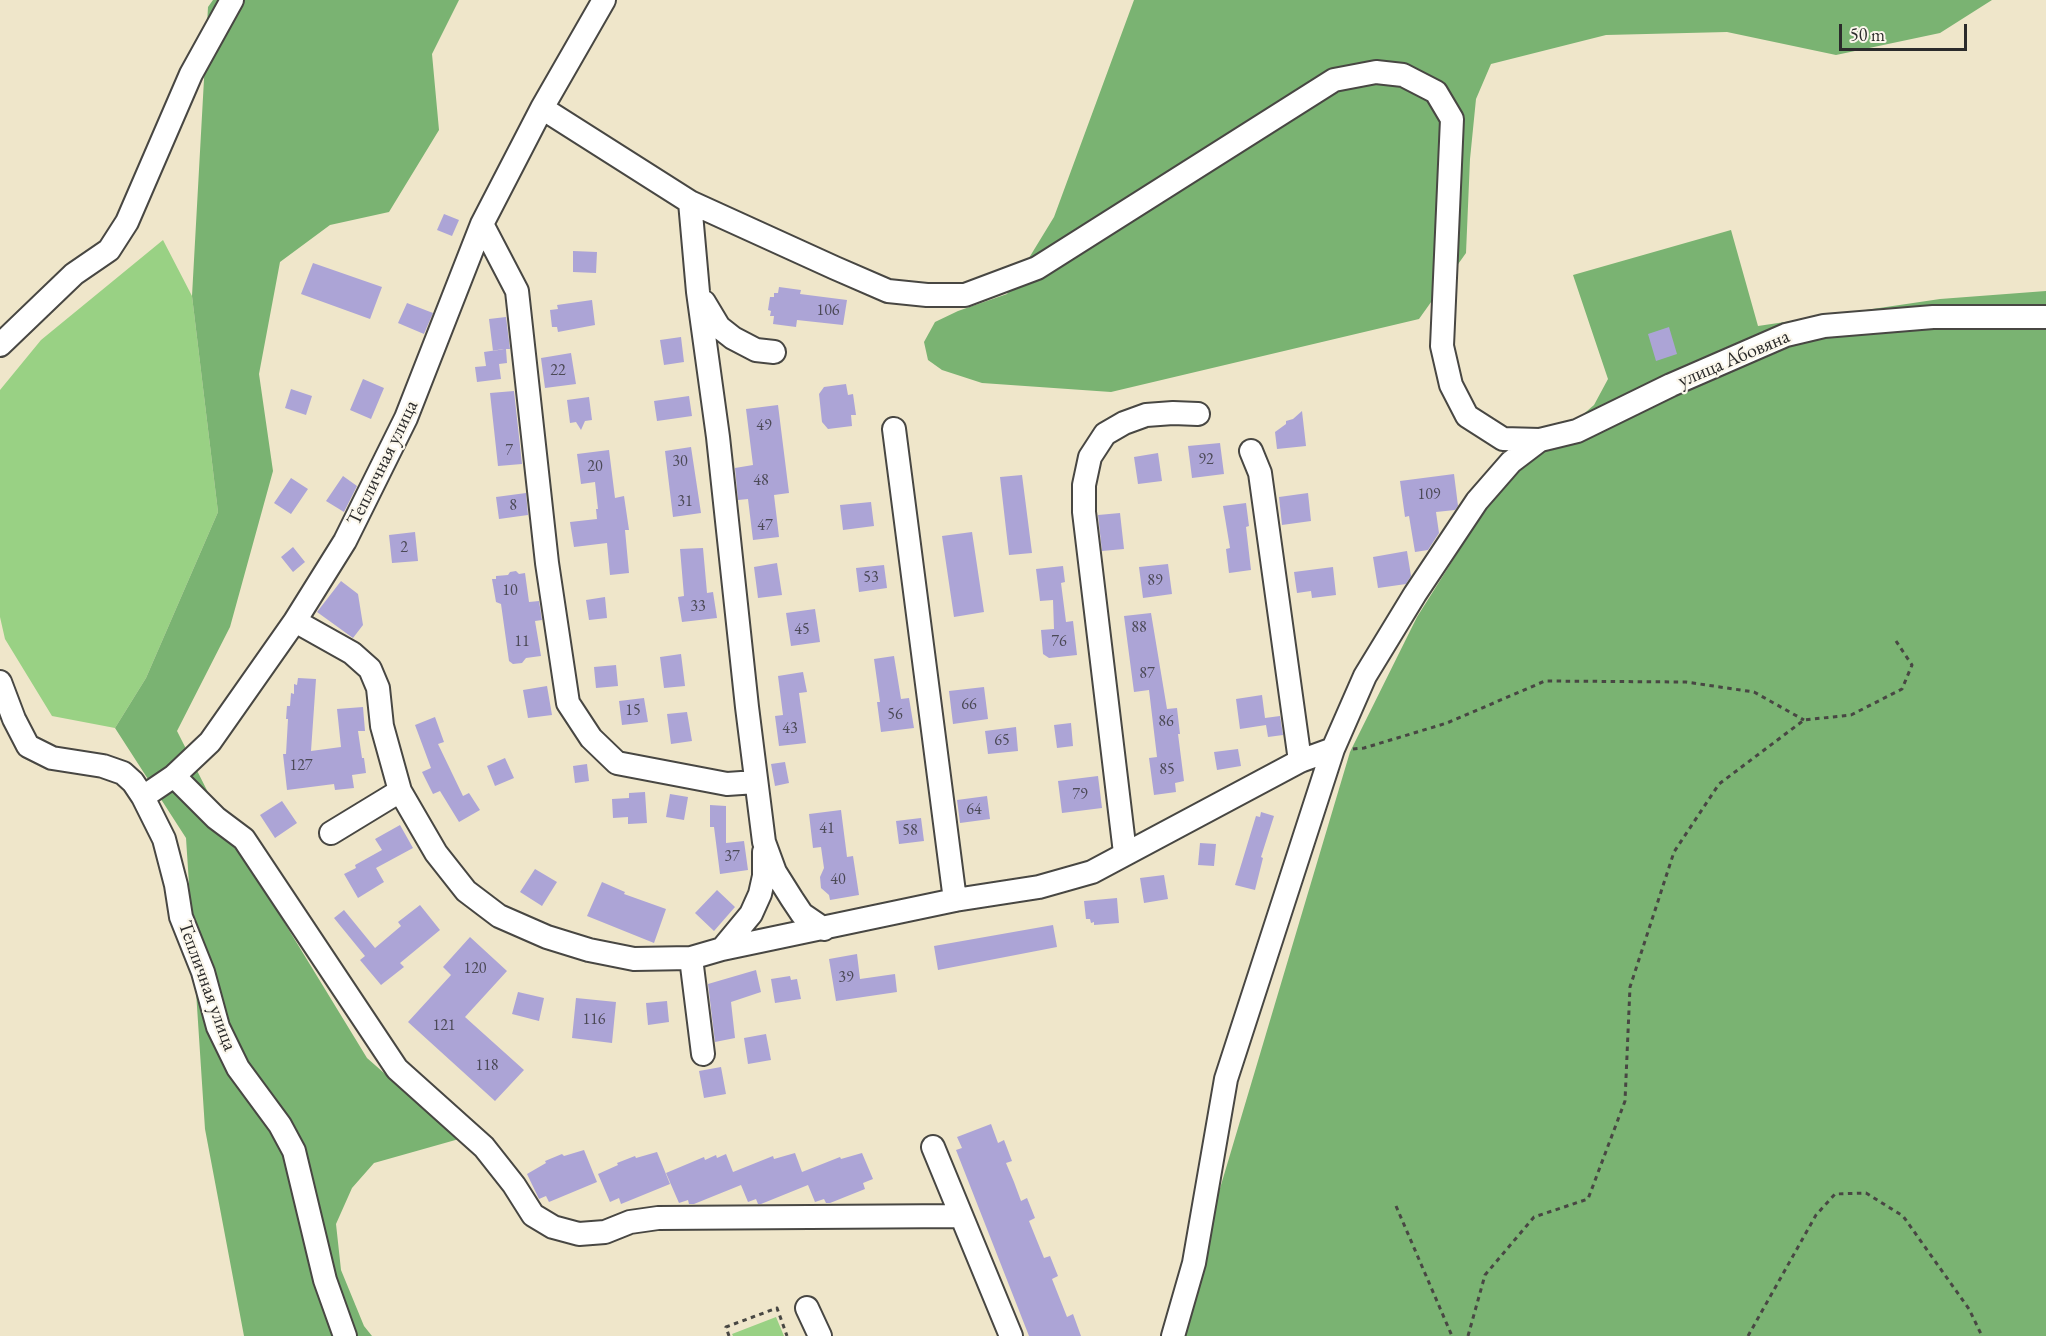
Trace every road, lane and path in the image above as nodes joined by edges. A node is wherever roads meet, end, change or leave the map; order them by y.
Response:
1 (232, 0) edge
2 (604, 0) edge
3 (542, 108) junction
4 (690, 202) junction
5 (482, 224) junction
6 (698, 292) junction
7 (2046, 317) edge
8 (0, 345) edge
9 (774, 352) dead end
10 (1198, 414) dead end
11 (894, 429) dead end
12 (1540, 440) junction
13 (1251, 451) dead end
14 (294, 621) junction
15 (1896, 641) dead end
16 (0, 682) edge
17 (1804, 720) junction
18 (1333, 749) junction
19 (1300, 761) junction
20 (170, 779) junction
21 (756, 782) junction
22 (400, 791) junction
23 (143, 797) junction
24 (331, 833) dead end
25 (764, 842) junction
26 (1125, 854) junction
27 (955, 900) junction
28 (824, 929) junction
29 (722, 950) junction
30 (691, 958) junction
31 (703, 1054) dead end
32 (933, 1147) dead end
33 (1396, 1206) dead end
34 (961, 1216) junction
35 (807, 1308) dead end
36 (345, 1336) edge
37 (729, 1336) edge
38 (787, 1336) edge
39 (820, 1336) edge
40 (1011, 1336) edge
41 (1173, 1336) edge
42 (1452, 1336) edge
43 (1468, 1336) edge
44 (1748, 1336) edge
45 (1982, 1336) edge

1 - 8 street
2 - 3 street, Тепличная улица
3 - 4 street
3 - 5 street, Тепличная улица
4 - 6 street
4 - 12 street
5 - 14 street, Тепличная улица
5 - 21 street
6 - 9 street
6 - 21 street
7 - 12 street, улица Абовяна
10 - 26 street
11 - 27 street
12 - 18 street
13 - 19 street
14 - 20 street, Тепличная улица
14 - 22 street
15 - 17 path
16 - 23 street, Тепличная улица
17 - 18 path
17 - 43 path
18 - 19 street
18 - 41 street
19 - 26 street
20 - 23 street, Тепличная улица
20 - 34 street
21 - 25 street
22 - 24 street
22 - 30 street
23 - 36 street, Тепличная улица
25 - 28 street
25 - 29 street
26 - 27 street
27 - 28 street
28 - 29 street
29 - 30 street
30 - 31 street
32 - 34 street
33 - 42 path
34 - 40 street
35 - 39 street
37 - 38 path
44 - 45 path

